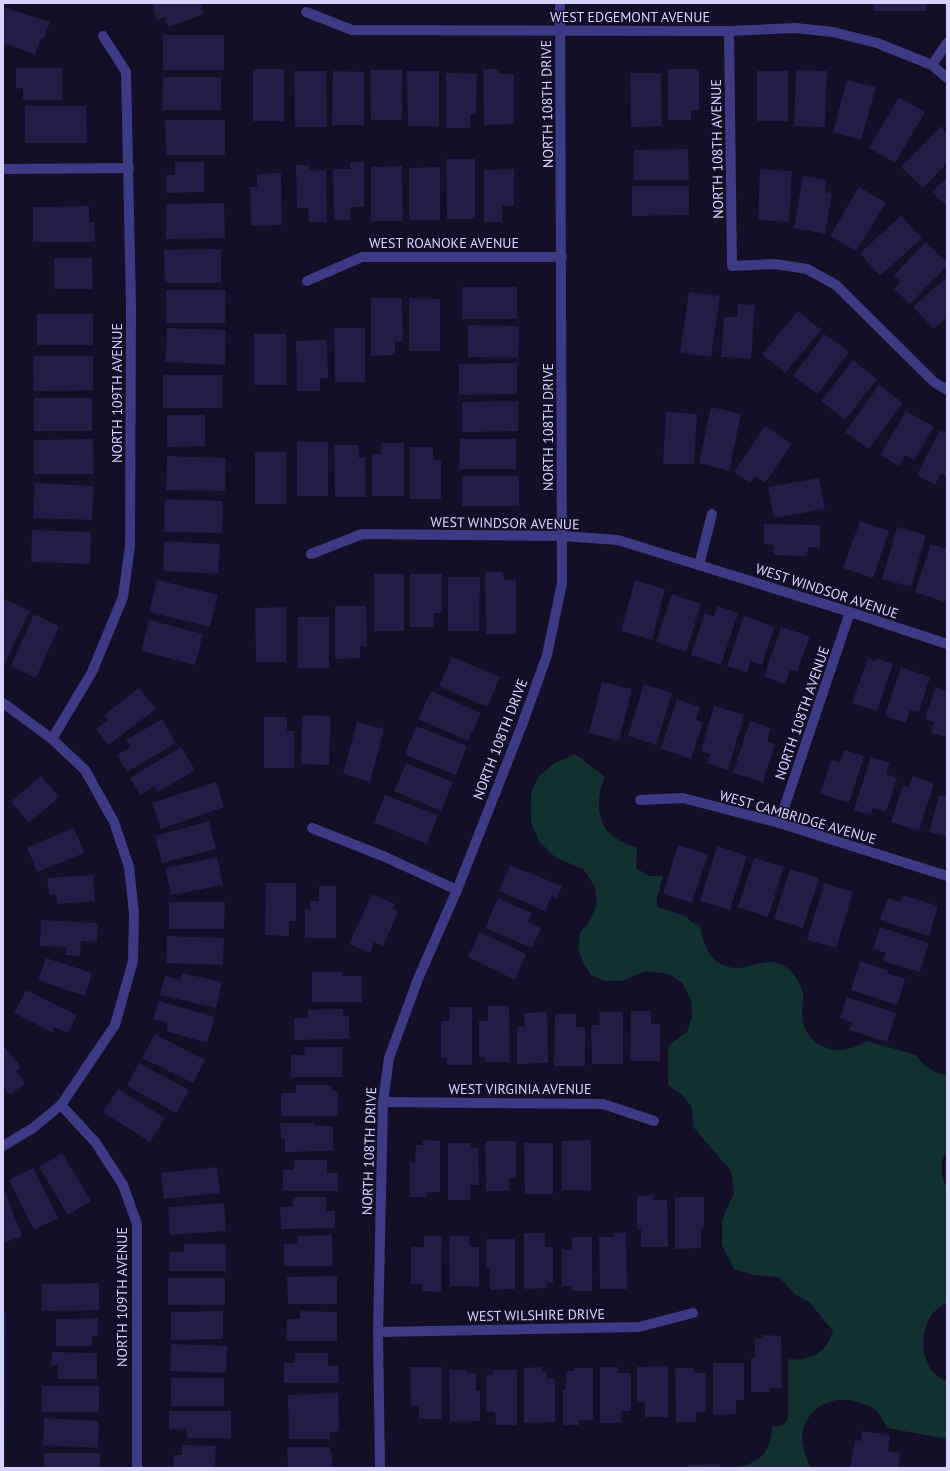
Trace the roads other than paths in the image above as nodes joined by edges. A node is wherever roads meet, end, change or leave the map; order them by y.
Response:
1 (560, 3) edge
2 (306, 12) dead end
3 (560, 31) junction
4 (729, 31) junction
5 (104, 36) dead end
6 (947, 43) edge
7 (932, 65) junction
8 (947, 78) edge
9 (129, 168) junction
10 (3, 170) edge
11 (562, 257) junction
12 (307, 281) dead end
13 (947, 390) edge
14 (712, 514) dead end
15 (562, 536) junction
16 (311, 554) dead end
17 (699, 565) junction
18 (850, 612) junction
19 (947, 644) edge
20 (3, 703) edge
21 (52, 738) junction
22 (640, 800) dead end
23 (779, 823) junction
24 (312, 828) dead end
25 (947, 876) edge
26 (456, 890) junction
27 (383, 1102) junction
28 (61, 1105) junction
29 (654, 1121) dead end
30 (3, 1146) edge
31 (693, 1313) dead end
32 (378, 1332) junction
33 (137, 1468) edge
34 (380, 1468) edge

1 - 3 street, NORTH 108TH DRIVE
2 - 3 street, WEST EDGEMONT AVENUE
3 - 4 street, WEST EDGEMONT AVENUE
3 - 11 street, NORTH 108TH DRIVE
4 - 7 street, WEST EDGEMONT AVENUE
4 - 13 street, NORTH 108TH AVENUE
5 - 9 street, NORTH 109TH AVENUE
6 - 7 street
7 - 8 street, WEST EDGEMONT AVENUE
9 - 10 street
9 - 21 street, NORTH 109TH AVENUE
11 - 12 street, WEST ROANOKE AVENUE
11 - 15 street, NORTH 108TH DRIVE
14 - 17 street
15 - 16 street, WEST WINDSOR AVENUE
15 - 17 street, WEST WINDSOR AVENUE
15 - 26 street, NORTH 108TH DRIVE
17 - 18 street, WEST WINDSOR AVENUE
18 - 19 street, WEST WINDSOR AVENUE
18 - 23 street, NORTH 108TH AVENUE
20 - 21 street
21 - 28 street
22 - 23 street, WEST CAMBRIDGE AVENUE
23 - 25 street, WEST CAMBRIDGE AVENUE
24 - 26 street
26 - 27 street, NORTH 108TH DRIVE
27 - 29 street, WEST VIRGINIA AVENUE
27 - 32 street, NORTH 108TH DRIVE
28 - 30 street
28 - 33 street, NORTH 109TH AVENUE
31 - 32 street, WEST WILSHIRE DRIVE
32 - 34 street, NORTH 108TH DRIVE

